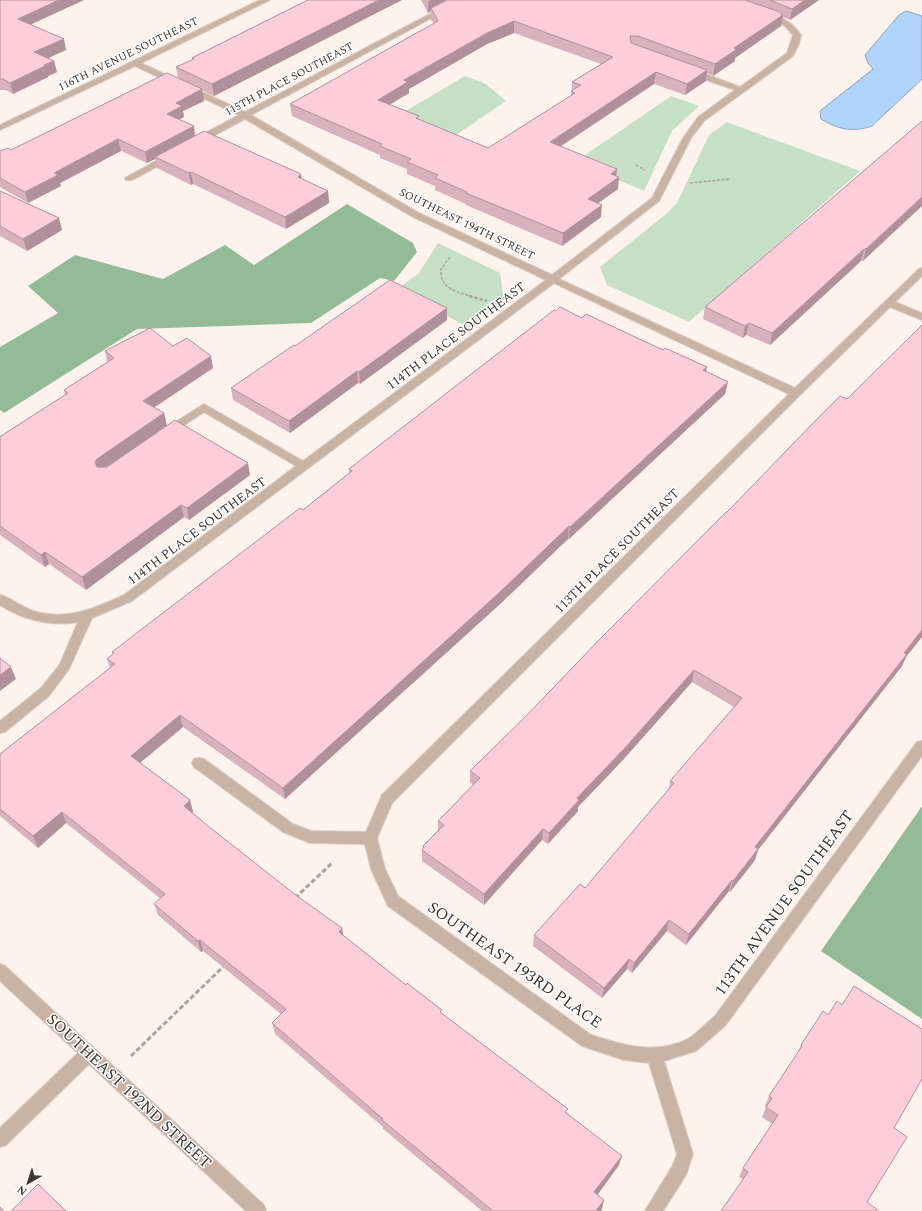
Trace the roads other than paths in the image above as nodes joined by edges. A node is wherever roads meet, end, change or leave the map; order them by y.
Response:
1 (266, 0) edge
2 (461, 0) edge
3 (757, 12) edge
4 (134, 63) junction
5 (684, 69) edge
6 (741, 90) junction
7 (245, 115) junction
8 (0, 127) edge
9 (190, 145) edge
10 (176, 152) edge
11 (129, 178) dead end
12 (922, 271) edge
13 (553, 279) junction
14 (889, 303) junction
15 (922, 317) edge
16 (796, 393) junction
17 (158, 439) edge
18 (304, 466) junction
19 (0, 599) edge
20 (87, 616) junction
21 (0, 728) edge
22 (922, 746) edge
23 (199, 763) dead end
24 (370, 838) junction
25 (0, 970) edge
26 (88, 1053) junction
27 (655, 1056) junction
28 (0, 1139) edge
29 (258, 1211) edge
30 (653, 1211) edge

1 - 4 street, 116TH AVENUE SOUTHEAST
2 - 7 street, 115TH PLACE SOUTHEAST
3 - 6 street, 114TH PLACE SOUTHEAST
4 - 7 street, SOUTHEAST 194TH STREET
4 - 8 street, 116TH AVENUE SOUTHEAST
5 - 6 street
6 - 13 street, 114TH PLACE SOUTHEAST
7 - 9 street, 115TH PLACE SOUTHEAST
7 - 13 street, SOUTHEAST 194TH STREET
10 - 11 street
12 - 14 street, 113TH PLACE SOUTHEAST
13 - 16 street, SOUTHEAST 194TH STREET
13 - 18 street, 114TH PLACE SOUTHEAST
14 - 15 street
14 - 16 street, 113TH PLACE SOUTHEAST
16 - 24 street, 113TH PLACE SOUTHEAST
17 - 18 street
18 - 20 street, 114TH PLACE SOUTHEAST
19 - 20 street, 114TH PLACE SOUTHEAST
20 - 21 street
22 - 27 street, 113TH AVENUE SOUTHEAST
23 - 24 street
24 - 27 street, SOUTHEAST 193RD PLACE
25 - 26 street, SOUTHEAST 192ND STREET
26 - 28 street
26 - 29 street, SOUTHEAST 192ND STREET
27 - 30 street

